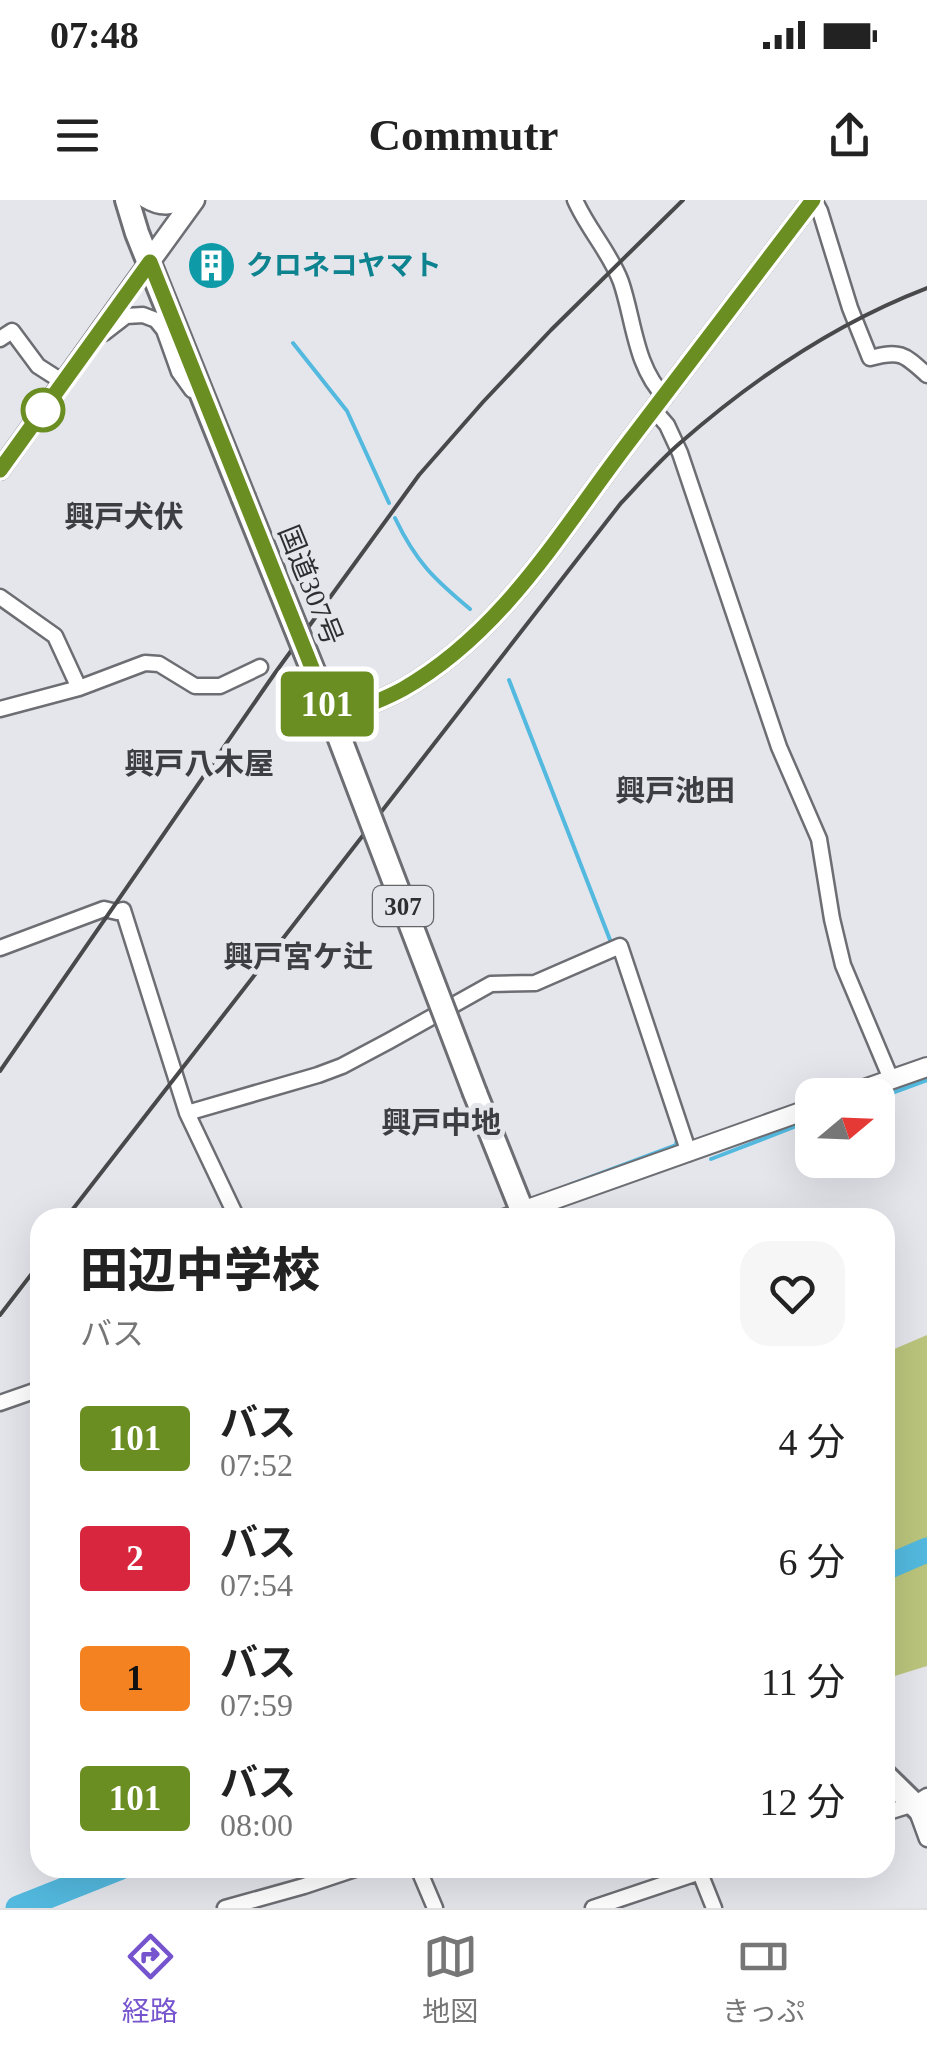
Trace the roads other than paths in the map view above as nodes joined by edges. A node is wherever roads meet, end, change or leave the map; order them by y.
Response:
1 (126, 200) edge
2 (145, 200) edge
3 (193, 200) edge
4 (575, 200) edge
5 (813, 200) edge
6 (150, 262) junction
7 (0, 339) edge
8 (91, 343) junction
9 (927, 375) edge
10 (63, 382) junction
11 (659, 404) junction
12 (210, 416) junction
13 (0, 470) edge
14 (0, 598) edge
15 (260, 667) dead end
16 (79, 688) junction
17 (0, 709) edge
18 (332, 718) junction
19 (0, 948) edge
20 (927, 1067) edge
21 (892, 1078) edge
22 (895, 1078) edge
23 (188, 1113) junction
24 (795, 1114) edge
25 (688, 1153) junction
26 (232, 1208) edge
27 (514, 1208) edge
28 (535, 1208) edge
29 (30, 1392) edge
30 (0, 1403) edge
31 (895, 1784) edge
32 (923, 1805) edge
33 (895, 1810) edge
34 (927, 1839) edge
35 (328, 1878) edge
36 (422, 1878) edge
37 (678, 1878) edge
38 (706, 1878) edge
39 (225, 1908) edge
40 (435, 1908) edge
41 (593, 1908) edge
42 (714, 1908) edge

1 - 6 highway, 国道307号 / 307
2 - 3 street
3 - 6 main road
4 - 11 street
5 - 9 street
5 - 11 street
6 - 8 street
6 - 12 highway, 国道307号 / 307
7 - 10 street
8 - 10 street
8 - 12 street
10 - 13 street
11 - 18 street
11 - 21 street
12 - 18 highway, 国道307号 / 307, bridge
14 - 16 street
15 - 16 street
16 - 17 street
18 - 27 highway, 国道307号 / 307, bridge
19 - 23 street
20 - 22 street
23 - 25 street
23 - 26 street
24 - 25 street
25 - 28 street
29 - 30 street
31 - 32 highway
32 - 33 street
32 - 34 street
35 - 39 street
36 - 40 street
37 - 41 street
38 - 42 street

